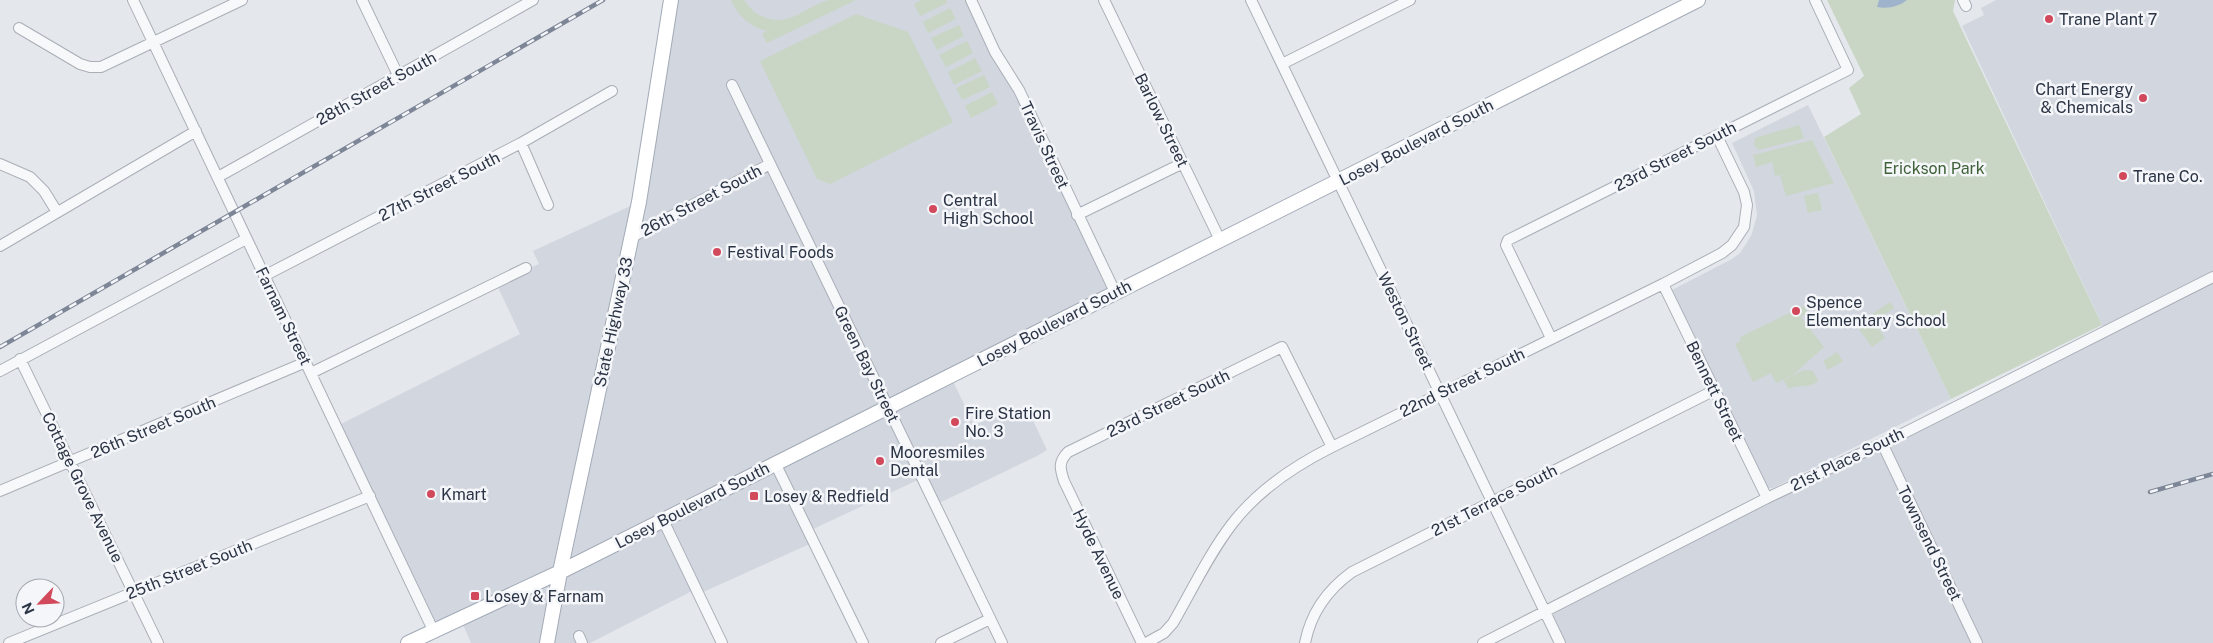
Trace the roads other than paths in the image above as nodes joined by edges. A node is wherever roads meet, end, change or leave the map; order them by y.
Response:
1 (133, 0) edge
2 (242, 0) edge
3 (362, 0) edge
4 (533, 0) edge
5 (671, 0) edge
6 (971, 0) edge
7 (1104, 0) edge
8 (1251, 0) edge
9 (1410, 0) edge
10 (1698, 0) edge
11 (1816, 0) edge
12 (19, 28) dead end
13 (153, 42) junction
14 (1282, 64) junction
15 (398, 75) junction
16 (732, 85) dead end
17 (612, 91) dead end
18 (196, 132) junction
19 (1716, 136) junction
20 (521, 143) junction
21 (1183, 163) junction
22 (0, 164) edge
23 (770, 164) junction
24 (218, 177) junction
25 (1339, 181) junction
26 (548, 205) dead end
27 (57, 212) junction
28 (1077, 215) junction
29 (632, 236) junction
30 (246, 239) junction
31 (1220, 240) junction
32 (0, 246) edge
33 (526, 268) dead end
34 (264, 276) junction
35 (2213, 277) edge
36 (1662, 284) junction
37 (1115, 292) junction
38 (1551, 338) junction
39 (20, 359) junction
40 (306, 362) junction
41 (0, 371) edge
42 (311, 373) junction
43 (1715, 390) junction
44 (1440, 393) junction
45 (887, 406) junction
46 (1882, 443) junction
47 (1332, 447) junction
48 (71, 462) junction
49 (775, 463) junction
50 (1060, 464) joint
51 (0, 491) edge
52 (370, 496) junction
53 (1767, 498) junction
54 (1492, 502) junction
55 (663, 520) junction
56 (560, 572) junction
57 (133, 592) junction
58 (1545, 612) junction
59 (990, 618) junction
60 (434, 632) junction
61 (9, 643) edge
62 (158, 643) edge
63 (408, 643) edge
64 (547, 643) edge
65 (722, 643) edge
66 (863, 643) edge
67 (941, 643) edge
68 (1002, 643) edge
69 (1142, 643) edge
70 (1146, 643) edge
71 (1305, 643) edge
72 (1483, 643) edge
73 (1560, 643) edge
74 (1978, 643) edge

1 - 13 street, Farnam Street
2 - 13 street
3 - 15 street
4 - 15 street, 28th Street South
5 - 29 main road, State Highway 33
6 - 28 street, Travis Street
7 - 21 street, Barlow Street
8 - 14 street, Weston Street
9 - 14 street
10 - 25 main road, Losey Boulevard South
11 - 19 street, 23rd Street South
12 - 13 street
13 - 18 street, Farnam Street
14 - 25 street, Weston Street
15 - 24 street, 28th Street South
16 - 23 street, Green Bay Street
17 - 20 street, 27th Street South
18 - 24 street, Farnam Street
18 - 27 street
19 - 36 street, 22nd Street South
19 - 38 street, 23rd Street South
20 - 26 street
20 - 34 street, 27th Street South
21 - 28 street
21 - 31 street, Barlow Street
22 - 27 street
23 - 29 street, 26th Street South
23 - 45 street, Green Bay Street
24 - 30 street, Farnam Street
25 - 31 main road, Losey Boulevard South
25 - 44 street, Weston Street
27 - 32 street
28 - 37 street, Travis Street
29 - 56 main road, State Highway 33
30 - 34 street, Farnam Street
30 - 39 street
31 - 37 main road, Losey Boulevard South
33 - 42 street
34 - 40 street, Farnam Street
35 - 46 street, 21st Place South
36 - 38 street, 22nd Street South
36 - 43 street, Bennett Street
37 - 45 main road, Losey Boulevard South
38 - 44 street, 22nd Street South
39 - 41 street
39 - 48 street, Cottage Grove Avenue
40 - 42 street, Farnam Street
40 - 48 street, 26th Street South
42 - 52 street, Farnam Street
43 - 53 street, Bennett Street
43 - 54 street, 21st Terrace South
44 - 47 street, 22nd Street South
44 - 54 street, Weston Street
45 - 49 main road, Losey Boulevard South
45 - 59 street, Green Bay Street
46 - 53 street, 21st Place South
46 - 74 street, Townsend Street
47 - 50 street, 23rd Street South
47 - 70 street, 22nd Street South
48 - 51 street, 26th Street South
48 - 57 street, Cottage Grove Avenue
49 - 55 main road, Losey Boulevard South
49 - 66 street
50 - 69 street, Hyde Avenue
52 - 57 street, 25th Street South
52 - 60 street, Farnam Street
53 - 58 street, 21st Place South
54 - 58 street, Weston Street
54 - 71 street, 21st Terrace South
55 - 56 main road, Losey Boulevard South
55 - 65 street
56 - 60 main road, Losey Boulevard South
56 - 64 main road, State Highway 33
57 - 61 street, 25th Street South
57 - 62 street, Cottage Grove Avenue
58 - 72 street, 21st Place South
58 - 73 street, Weston Street
59 - 67 street
59 - 68 street, Green Bay Street
60 - 63 main road, Losey Boulevard South

